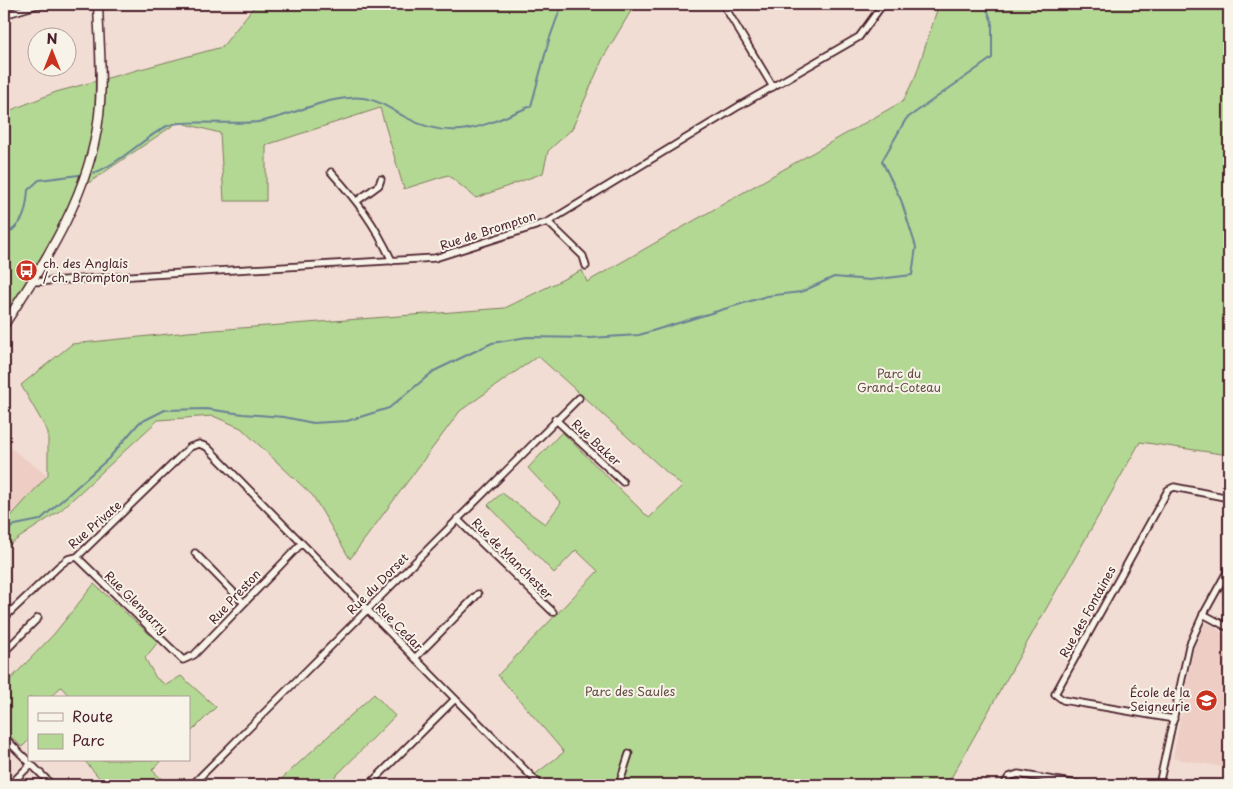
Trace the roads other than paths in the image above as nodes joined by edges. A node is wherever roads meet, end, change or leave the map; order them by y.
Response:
1 (40, 4) edge
2 (98, 4) edge
3 (723, 4) edge
4 (883, 4) edge
5 (4, 15) edge
6 (773, 86) junction
7 (331, 172) dead end
8 (380, 179) dead end
9 (357, 200) junction
10 (548, 222) junction
11 (392, 261) junction
12 (586, 266) dead end
13 (32, 282) junction
14 (4, 325) edge
15 (579, 398) dead end
16 (555, 419) junction
17 (199, 444) joint
18 (623, 482) dead end
19 (1229, 498) edge
20 (457, 519) junction
21 (301, 544) junction
22 (195, 552) dead end
23 (76, 557) junction
24 (1229, 568) edge
25 (478, 594) dead end
26 (243, 602) junction
27 (367, 609) junction
28 (553, 612) dead end
29 (1204, 614) junction
30 (4, 618) edge
31 (38, 618) dead end
32 (1229, 628) edge
33 (4, 652) edge
34 (415, 658) junction
35 (183, 660) joint
36 (455, 699) junction
37 (1174, 719) junction
38 (4, 737) edge
39 (628, 754) dead end
40 (28, 761) edge
41 (31, 764) joint
42 (538, 783) edge
43 (10, 785) edge
44 (52, 785) edge
45 (192, 785) edge
46 (369, 785) edge
47 (531, 785) edge
48 (619, 785) edge
49 (1004, 785) edge
50 (1083, 785) edge
51 (1159, 785) edge

1 - 5 street
2 - 13 street
3 - 6 street
4 - 6 street, Rue de Brompton
6 - 10 street, Rue de Brompton
7 - 9 street
8 - 9 street
9 - 11 street
10 - 11 street, Rue de Brompton
10 - 12 street
11 - 13 street, Rue de Brompton
13 - 14 street
15 - 16 street, Rue du Dorset
16 - 18 street, Rue Baker
16 - 20 street, Rue du Dorset
17 - 21 street, Rue Cedar
17 - 23 street, Rue Private
19 - 37 street, Rue des Fontaines
20 - 27 street, Rue du Dorset
20 - 28 street, Rue de Manchester
21 - 26 street, Rue Preston
21 - 27 street, Rue Cedar
22 - 26 street
23 - 30 street, Rue Private
23 - 35 street, Rue Glengarry
24 - 29 street
25 - 34 street
26 - 35 street, Rue Preston
27 - 34 street, Rue Cedar
27 - 45 street, Rue du Dorset
29 - 32 street
29 - 37 street
31 - 33 street
34 - 36 street, Rue Cedar
36 - 42 street, Rue Cedar
36 - 46 street
37 - 51 street
38 - 40 street
39 - 48 street
41 - 43 street
41 - 44 street
42 - 47 street
49 - 50 street

